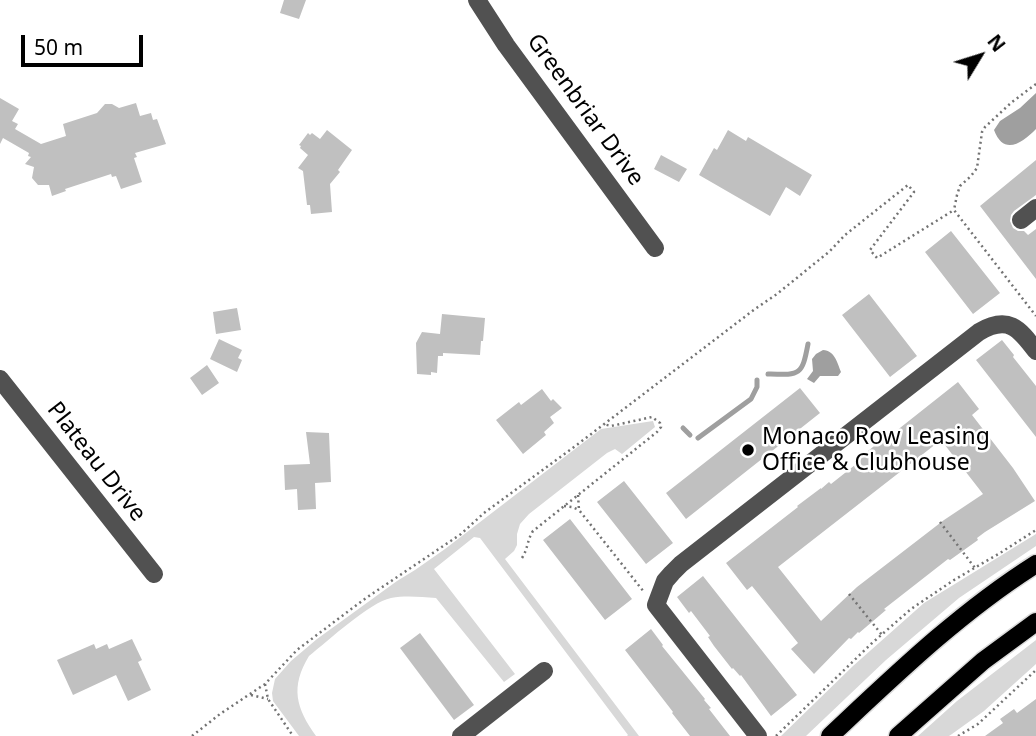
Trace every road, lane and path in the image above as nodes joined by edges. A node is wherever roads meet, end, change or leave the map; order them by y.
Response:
1 (477, 0) edge
2 (1036, 84) edge
3 (1036, 208) edge
4 (954, 210) junction
5 (1021, 220) dead end
6 (656, 248) dead end
7 (1036, 316) edge
8 (1036, 351) edge
9 (0, 379) edge
10 (603, 424) junction
11 (578, 495) junction
12 (564, 506) junction
13 (579, 510) junction
14 (940, 522) dead end
15 (1036, 530) edge
16 (522, 558) dead end
17 (1036, 564) edge
18 (975, 568) junction
19 (153, 574) dead end
20 (849, 594) dead end
21 (656, 605) junction
22 (1036, 622) edge
23 (882, 635) junction
24 (1036, 670) edge
25 (544, 671) dead end
26 (265, 684) junction
27 (250, 695) junction
28 (268, 699) junction
29 (192, 736) edge
30 (293, 736) edge
31 (461, 736) edge
32 (758, 736) edge
33 (776, 736) edge
34 (830, 736) edge
35 (898, 736) edge
36 (958, 736) edge

1 - 6 street, Greenbriar Drive
2 - 4 path
3 - 5 street
4 - 7 path
4 - 10 path
8 - 21 street
9 - 19 street, Plateau Drive
10 - 11 path
10 - 26 path
11 - 12 path
11 - 13 path
12 - 13 path
12 - 16 path
13 - 21 path
14 - 18 path
15 - 18 path
17 - 34 main road
18 - 23 path
20 - 23 path
21 - 32 street
22 - 35 main road
23 - 33 path
24 - 36 path
25 - 31 street
26 - 27 path
26 - 28 path
27 - 28 path
27 - 29 path
28 - 30 path

